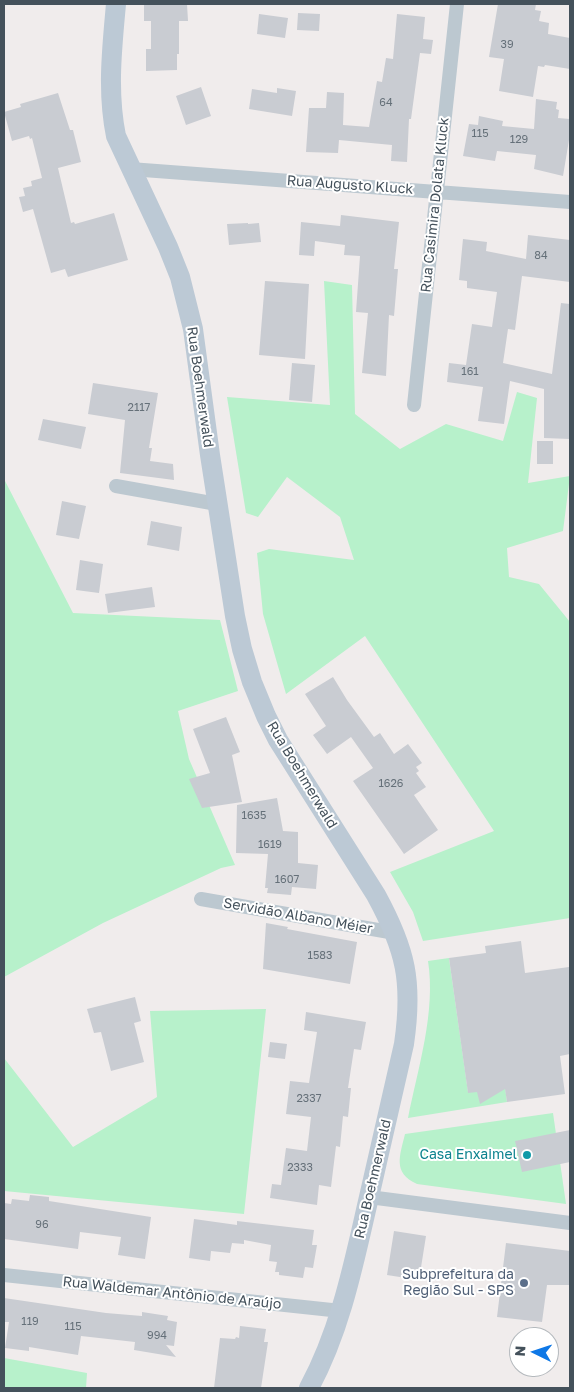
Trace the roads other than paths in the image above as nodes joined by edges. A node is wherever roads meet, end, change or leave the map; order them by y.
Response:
1 (116, 4) edge
2 (456, 4) edge
3 (130, 169) junction
4 (436, 192) junction
5 (570, 202) edge
6 (414, 406) dead end
7 (116, 486) dead end
8 (218, 504) junction
9 (201, 899) dead end
10 (395, 933) junction
11 (369, 1197) junction
12 (570, 1223) edge
13 (4, 1275) edge
14 (341, 1311) junction
15 (313, 1388) edge

1 - 3 main road, Rua Boehmerwald
2 - 4 street, Rua Casimira Dolata Kluck
3 - 4 street, Rua Augusto Kluck
3 - 8 main road, Rua Boehmerwald
4 - 5 street, Rua Augusto Kluck
4 - 6 street, Rua Casimira Dolata Kluck
7 - 8 street
8 - 10 main road, Rua Boehmerwald
9 - 10 street, Servidão Albano Méier
10 - 11 main road, Rua Boehmerwald
11 - 12 street
11 - 14 main road, Rua Boehmerwald
13 - 14 street, Rua Waldemar Antônio de Araújo
14 - 15 main road, Rua Boehmerwald

